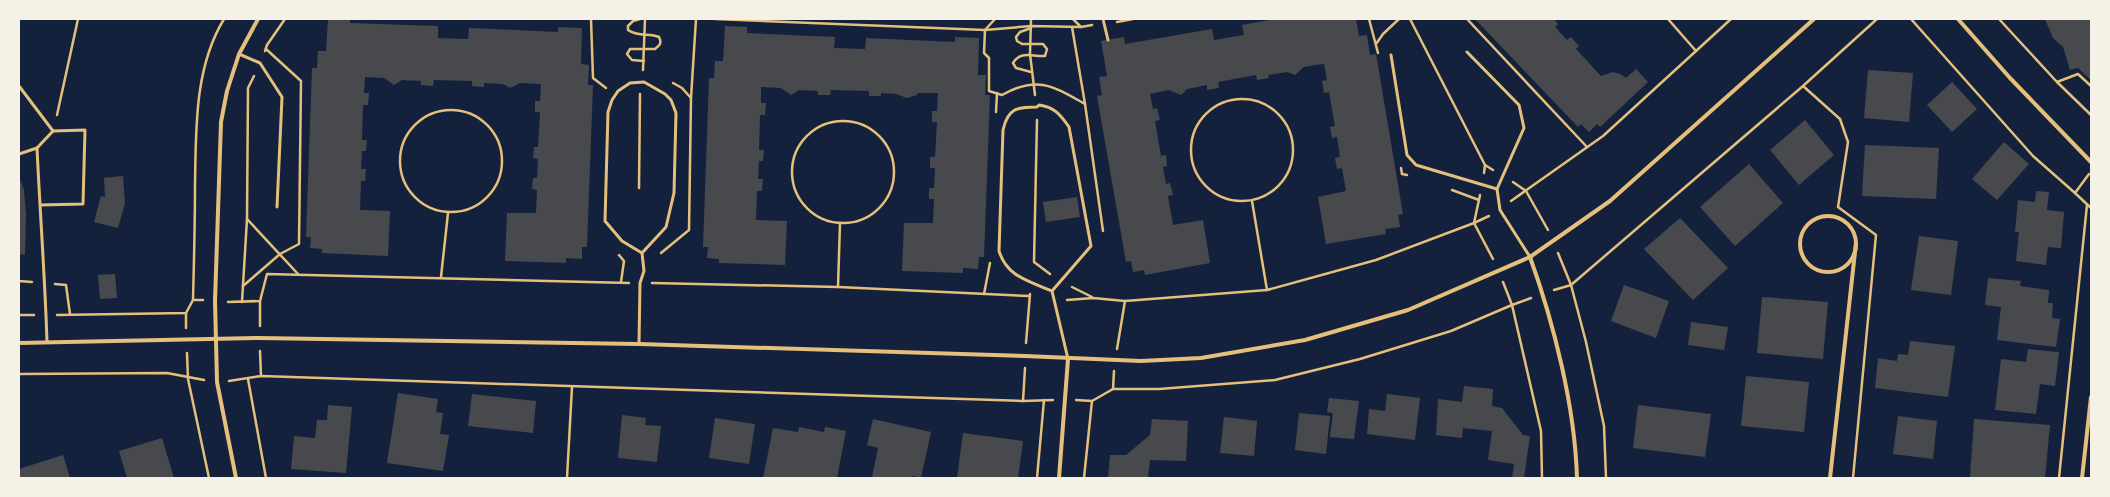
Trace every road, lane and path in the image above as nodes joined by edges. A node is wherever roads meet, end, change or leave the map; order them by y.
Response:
1 (78, 19) edge
2 (224, 19) edge
3 (258, 19) edge
4 (285, 19) edge
5 (591, 19) edge
6 (640, 19) edge
7 (645, 19) edge
8 (696, 19) edge
9 (715, 19) edge
10 (995, 19) edge
11 (1031, 19) edge
12 (1073, 19) edge
13 (1103, 19) edge
14 (1399, 19) edge
15 (1410, 19) edge
16 (1467, 19) edge
17 (1668, 19) edge
18 (1731, 19) edge
19 (1814, 19) edge
20 (1877, 19) edge
21 (1911, 19) edge
22 (1958, 19) edge
23 (1999, 19) edge
24 (1031, 27) junction
25 (1072, 27) junction
26 (986, 30) junction
27 (644, 35) junction
28 (1108, 40) dead end
29 (1030, 44) junction
30 (1376, 44) dead end
31 (644, 49) junction
32 (1696, 51) junction
33 (1467, 52) dead end
34 (239, 54) junction
35 (1030, 54) junction
36 (1391, 55) dead end
37 (644, 61) junction
38 (260, 64) junction
39 (643, 72) junction
40 (1031, 72) junction
41 (649, 73) dead end
42 (636, 74) dead end
43 (640, 82) junction
44 (672, 82) dead end
45 (2057, 82) junction
46 (1033, 83) junction
47 (612, 85) dead end
48 (19, 86) edge
49 (2091, 86) edge
50 (607, 89) junction
51 (603, 92) dead end
52 (691, 98) junction
53 (1037, 107) junction
54 (2091, 115) edge
55 (53, 131) junction
56 (1588, 147) junction
57 (37, 148) junction
58 (19, 154) edge
59 (2091, 162) edge
60 (2091, 171) edge
61 (1503, 174) junction
62 (639, 188) dead end
63 (1496, 189) junction
64 (1526, 191) junction
65 (2075, 194) junction
66 (1252, 201) junction
67 (40, 205) junction
68 (2086, 205) junction
69 (277, 207) dead end
70 (2091, 208) edge
71 (1500, 210) junction
72 (448, 213) junction
73 (247, 219) junction
74 (840, 223) junction
75 (1554, 242) junction
76 (1856, 243) junction
77 (615, 251) dead end
78 (642, 253) junction
79 (659, 255) dead end
80 (1530, 257) junction
81 (298, 274) junction
82 (653, 275) dead end
83 (441, 277) junction
84 (1060, 281) junction
85 (621, 282) junction
86 (44, 283) junction
87 (640, 283) junction
88 (653, 283) junction
89 (838, 287) junction
90 (1267, 290) junction
91 (1052, 291) junction
92 (1093, 298) junction
93 (193, 300) junction
94 (215, 301) junction
95 (1055, 301) junction
96 (1125, 301) junction
97 (242, 302) junction
98 (70, 314) junction
99 (19, 315) edge
100 (46, 315) junction
101 (215, 340) junction
102 (47, 342) junction
103 (19, 343) edge
104 (639, 344) junction
105 (1068, 359) junction
106 (1115, 360) junction
107 (19, 374) edge
108 (188, 379) junction
109 (248, 379) dead end
110 (217, 382) junction
111 (572, 386) dead end
112 (1113, 389) dead end
113 (2091, 397) edge
114 (1044, 400) dead end
115 (1092, 401) dead end
116 (209, 478) edge
117 (236, 478) edge
118 (266, 478) edge
119 (567, 478) edge
120 (1037, 478) edge
121 (1059, 478) edge
122 (1084, 478) edge
123 (1577, 478) edge
124 (1830, 478) edge
125 (2059, 478) edge
126 (2082, 478) edge

1 - 55 path
2 - 93 path
3 - 34 street
4 - 38 path
5 - 50 path
6 - 27 path
7 - 27 path
8 - 52 path
9 - 26 path
10 - 26 path
11 - 24 path
12 - 25 path
13 - 28 lane
14 - 30 path
15 - 61 path
16 - 56 path
17 - 32 path
18 - 32 path
19 - 75 street
20 - 75 path
21 - 65 path
22 - 59 street
23 - 45 path
24 - 25 path
24 - 26 path
24 - 29 path
24 - 29 path
25 - 46 path
26 - 46 path
27 - 31 path
27 - 31 path
29 - 35 path
29 - 35 path
31 - 37 path
31 - 37 path
32 - 56 path
33 - 61 lane
34 - 38 lane
34 - 94 street
35 - 40 path
35 - 40 path
36 - 63 lane
37 - 39 path
38 - 69 lane
38 - 73 path
39 - 41 path
39 - 42 path
39 - 43 path
40 - 46 path
43 - 62 path
43 - 78 lane
43 - 78 lane
44 - 52 path
45 - 49 path
45 - 54 path
46 - 53 path
47 - 50 path
48 - 55 lane
50 - 51 path
52 - 79 path
53 - 84 path
53 - 84 lane
53 - 91 lane
55 - 57 lane
55 - 67 lane
56 - 64 path
57 - 58 lane
57 - 67 lane
60 - 65 path
61 - 63 lane
61 - 64 path
63 - 71 lane
64 - 71 path
64 - 75 path
65 - 68 path
66 - 66 path
66 - 90 path
67 - 86 lane
68 - 70 path
68 - 125 path
71 - 80 lane
71 - 90 path
72 - 72 path
72 - 83 path
73 - 81 path
73 - 97 path
74 - 74 path
74 - 89 path
75 - 80 street
76 - 76 street
76 - 124 street
77 - 85 path
78 - 87 lane
80 - 106 street
80 - 123 street
81 - 83 path
81 - 97 path
82 - 88 path
83 - 85 path
84 - 91 lane
84 - 92 path
85 - 87 path
86 - 98 path
86 - 100 lane
87 - 88 path
87 - 104 lane
88 - 89 path
89 - 95 path
90 - 96 path
91 - 95 lane
92 - 95 path
92 - 96 path
93 - 94 path
93 - 98 path
94 - 97 path
94 - 101 street
95 - 105 lane
96 - 106 path
98 - 100 path
99 - 100 path
100 - 102 lane
101 - 102 street
101 - 104 street
101 - 110 street
102 - 103 street
104 - 105 street
105 - 106 street
105 - 121 street
106 - 112 path
107 - 108 path
108 - 110 path
108 - 116 path
109 - 118 path
110 - 117 street
111 - 119 path
113 - 126 street
114 - 120 path
115 - 122 path

